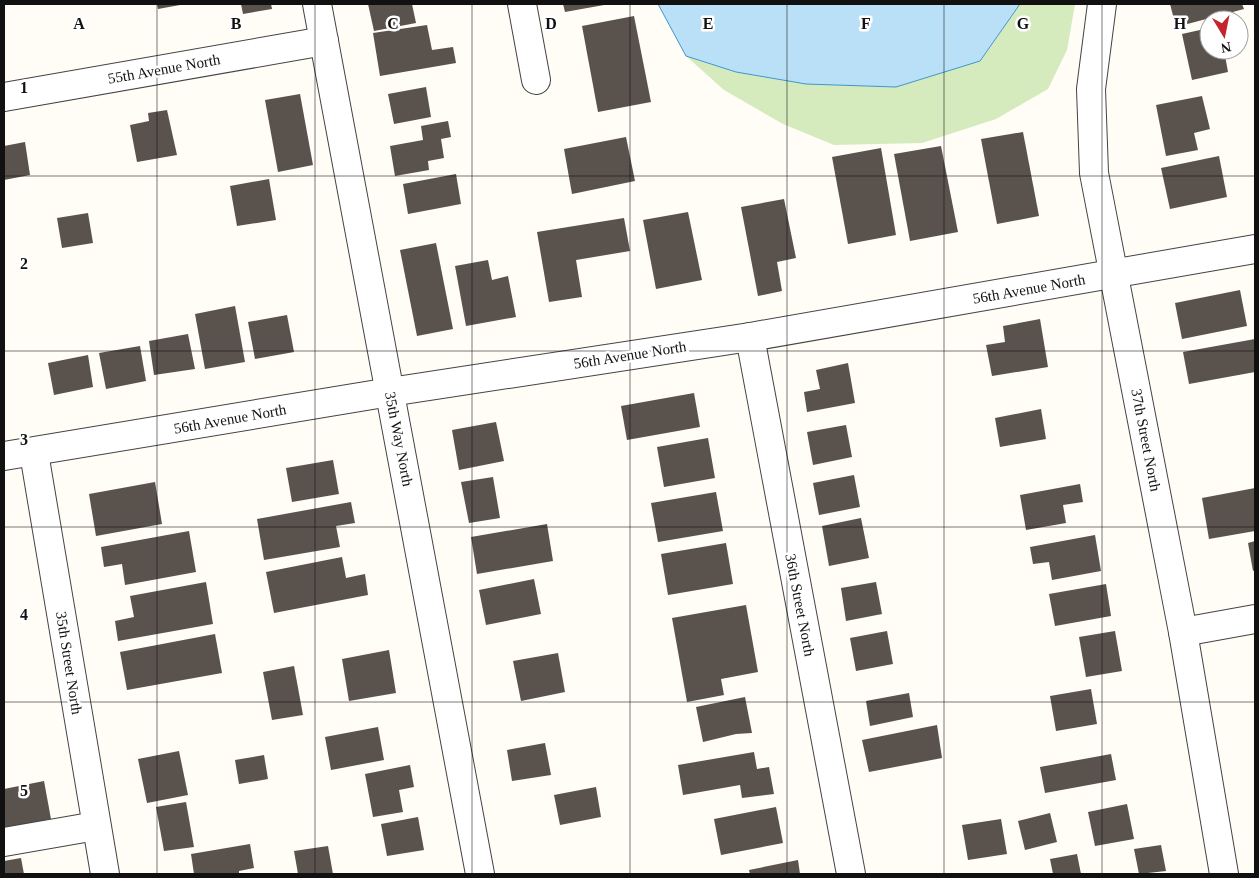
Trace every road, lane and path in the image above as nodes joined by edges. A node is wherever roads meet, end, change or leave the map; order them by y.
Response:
1 (317, 4) edge
2 (522, 4) edge
3 (1102, 4) edge
4 (324, 41) junction
5 (536, 80) dead end
6 (4, 96) edge
7 (1255, 249) edge
8 (1114, 275) junction
9 (750, 336) junction
10 (390, 392) junction
11 (34, 452) junction
12 (4, 456) edge
13 (1255, 619) edge
14 (1183, 632) junction
15 (96, 826) junction
16 (4, 842) edge
17 (105, 874) edge
18 (480, 874) edge
19 (850, 874) edge
20 (1224, 874) edge

1 - 4 street, 35th Way North
2 - 5 street
3 - 8 street, 37th Street North
4 - 6 street, 55th Avenue North
4 - 10 street, 35th Way North
7 - 8 street, 56th Avenue North
8 - 9 street, 56th Avenue North
8 - 14 street, 37th Street North
9 - 10 street, 56th Avenue North
9 - 19 street, 36th Street North
10 - 11 street, 56th Avenue North
10 - 18 street, 35th Way North
11 - 12 street, 56th Avenue North
11 - 15 street, 35th Street North
13 - 14 street
14 - 20 street, 37th Street North
15 - 16 street
15 - 17 street, 35th Street North

